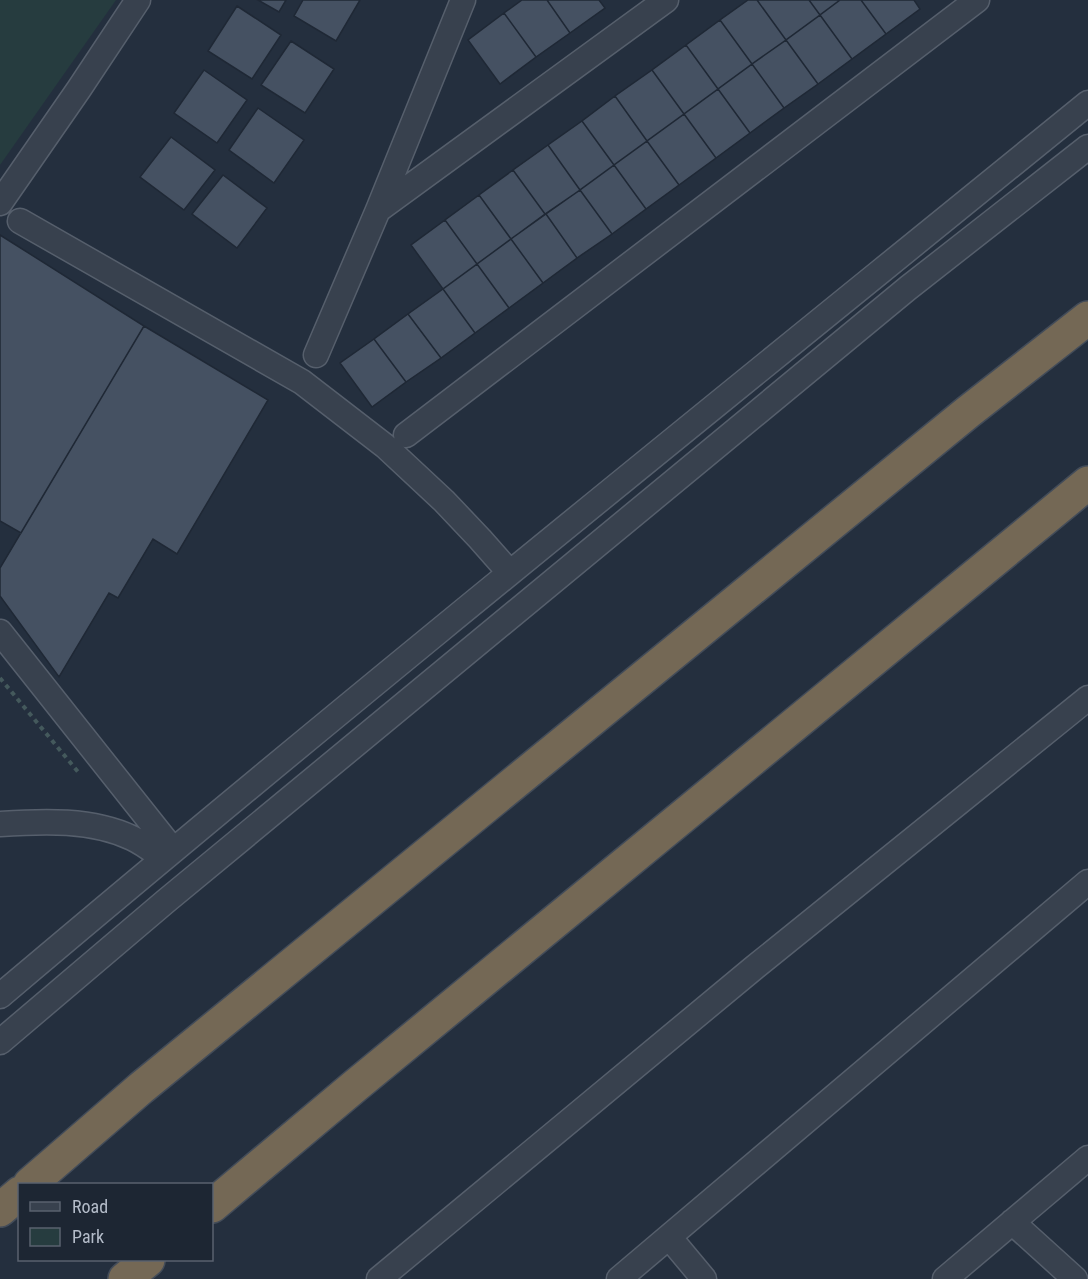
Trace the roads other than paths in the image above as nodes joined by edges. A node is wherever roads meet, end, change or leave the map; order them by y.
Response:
1 (138, 0) edge
2 (463, 0) edge
3 (666, 0) edge
4 (977, 0) edge
5 (1088, 103) edge
6 (1088, 147) edge
7 (1, 200) edge
8 (378, 210) junction
9 (20, 221) dead end
10 (1088, 318) edge
11 (316, 355) dead end
12 (406, 435) dead end
13 (1088, 483) edge
14 (510, 573) junction
15 (0, 632) edge
16 (1088, 698) edge
17 (0, 824) edge
18 (168, 854) junction
19 (1088, 882) edge
20 (0, 996) edge
21 (0, 1042) edge
22 (1088, 1158) edge
23 (32, 1183) edge
24 (18, 1195) edge
25 (213, 1205) edge
26 (0, 1210) edge
27 (1012, 1222) junction
28 (669, 1237) junction
29 (147, 1261) edge
30 (125, 1279) edge
31 (379, 1279) edge
32 (619, 1279) edge
33 (704, 1279) edge
34 (945, 1279) edge
35 (1075, 1279) edge

1 - 7 street
2 - 8 street
3 - 8 street
4 - 12 street
5 - 14 street
6 - 21 street
8 - 11 street
9 - 14 street
10 - 23 highway
13 - 25 highway
14 - 18 street
15 - 18 street
16 - 31 street
17 - 18 street
18 - 20 street
19 - 28 street
22 - 27 street
24 - 26 highway
27 - 34 street
27 - 35 street
28 - 32 street
28 - 33 street
29 - 30 highway

